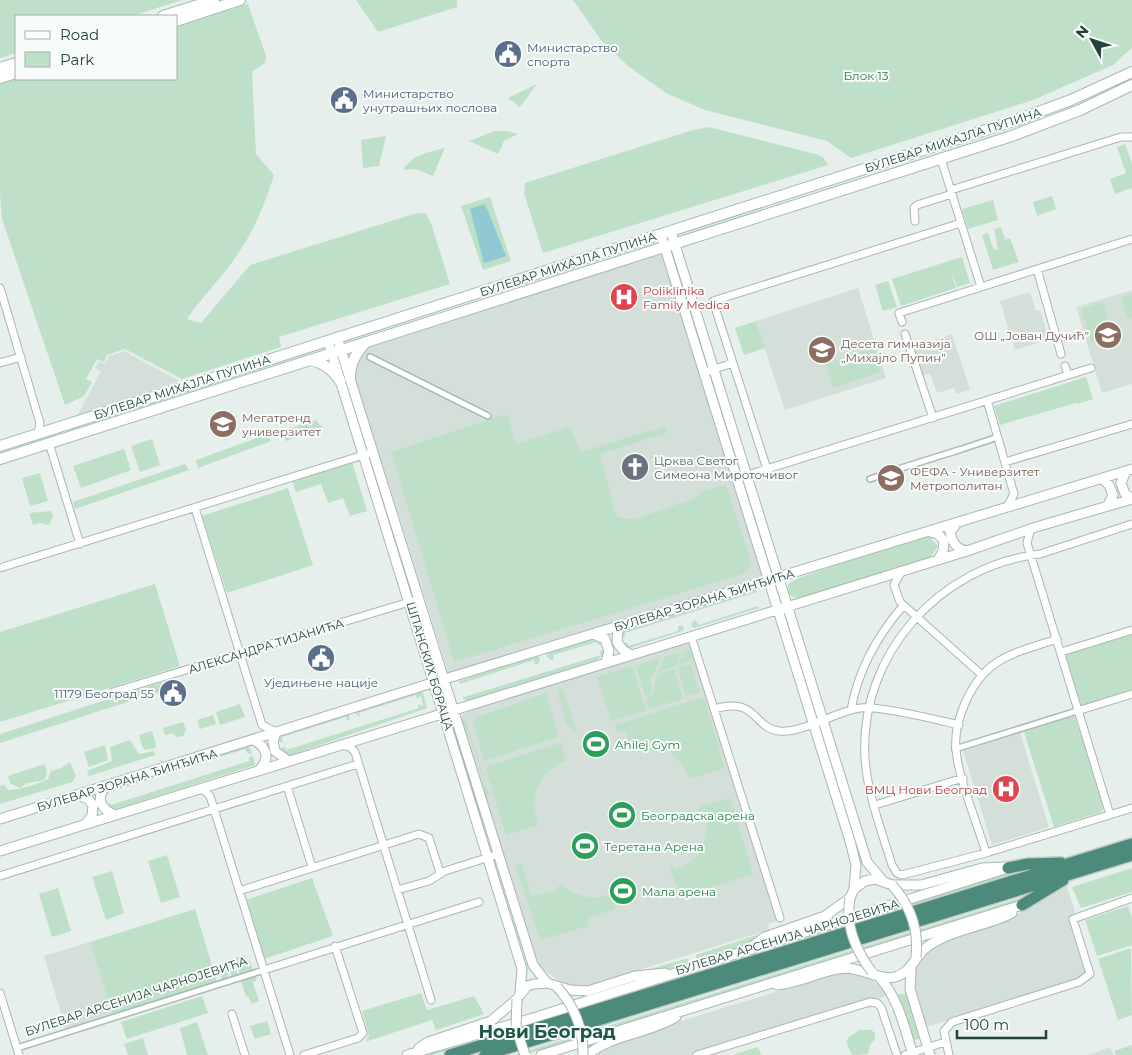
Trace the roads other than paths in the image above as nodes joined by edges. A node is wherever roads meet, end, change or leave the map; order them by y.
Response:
1 (214, 0) edge
2 (240, 0) edge
3 (166, 15) edge
4 (178, 20) edge
5 (15, 63) edge
6 (0, 68) edge
7 (1132, 72) edge
8 (15, 73) edge
9 (0, 78) edge
10 (1132, 85) edge
11 (1132, 137) edge
12 (941, 159) junction
13 (841, 177) junction
14 (845, 190) junction
15 (951, 192) junction
16 (915, 220) dead end
17 (961, 223) junction
18 (666, 233) junction
19 (1132, 239) edge
20 (670, 244) junction
21 (1037, 269) junction
22 (503, 285) junction
23 (981, 287) junction
24 (0, 288) edge
25 (507, 296) junction
26 (902, 322) dead end
27 (905, 334) dead end
28 (333, 339) junction
29 (366, 342) junction
30 (336, 351) junction
31 (1062, 354) dead end
32 (21, 357) junction
33 (370, 357) dead end
34 (309, 360) junction
35 (0, 363) edge
36 (733, 363) junction
37 (1065, 366) dead end
38 (1091, 368) dead end
39 (714, 369) junction
40 (705, 372) junction
41 (1068, 375) junction
42 (346, 380) junction
43 (987, 400) junction
44 (488, 416) dead end
45 (933, 418) junction
46 (40, 423) junction
47 (1132, 424) edge
48 (49, 431) junction
49 (38, 434) junction
50 (998, 437) junction
51 (49, 443) junction
52 (0, 446) edge
53 (373, 452) junction
54 (364, 455) junction
55 (0, 459) edge
56 (1005, 462) junction
57 (767, 469) junction
58 (898, 470) tunnel mouth
59 (1129, 470) edge
60 (747, 476) junction
61 (879, 476) tunnel mouth
62 (738, 478) junction
63 (1102, 478) junction
64 (870, 479) dead end
65 (1014, 494) junction
66 (1132, 499) edge
67 (1025, 502) junction
68 (1108, 505) junction
69 (1008, 507) junction
70 (195, 508) junction
71 (960, 522) junction
72 (1132, 524) edge
73 (1031, 528) junction
74 (930, 532) junction
75 (1014, 534) junction
76 (1027, 543) junction
77 (80, 544) junction
78 (967, 551) junction
79 (1030, 554) junction
80 (938, 560) junction
81 (0, 568) edge
82 (901, 572) junction
83 (882, 577) junction
84 (779, 578) junction
85 (769, 581) junction
86 (894, 585) junction
87 (419, 599) junction
88 (410, 602) junction
89 (788, 606) junction
90 (903, 606) junction
91 (778, 610) junction
92 (916, 617) junction
93 (623, 625) junction
94 (1132, 630) edge
95 (593, 634) junction
96 (691, 636) junction
97 (1057, 640) junction
98 (1061, 652) junction
99 (240, 654) junction
100 (631, 655) junction
101 (606, 662) junction
102 (982, 676) junction
103 (440, 681) junction
104 (114, 692) dead end
105 (1132, 694) edge
106 (869, 707) junction
107 (714, 709) junction
108 (448, 710) junction
109 (851, 710) junction
110 (1077, 711) junction
111 (823, 720) junction
112 (812, 723) junction
113 (958, 725) junction
114 (262, 726) junction
115 (276, 732) junction
116 (362, 738) junction
117 (253, 740) junction
118 (341, 744) junction
119 (956, 749) junction
120 (355, 752) junction
121 (287, 760) junction
122 (358, 764) junction
123 (260, 769) junction
124 (963, 778) junction
125 (220, 782) junction
126 (106, 786) junction
127 (287, 786) junction
128 (196, 790) junction
129 (78, 795) junction
130 (210, 796) junction
131 (875, 804) junction
132 (1132, 808) edge
133 (214, 809) junction
134 (115, 815) junction
135 (1110, 815) junction
136 (0, 819) edge
137 (86, 824) junction
138 (1132, 844) edge
139 (383, 845) junction
140 (0, 850) edge
141 (986, 853) junction
142 (499, 854) junction
143 (1132, 855) edge
144 (488, 858) junction
145 (312, 867) junction
146 (1008, 868) junction
147 (1071, 869) junction
148 (440, 873) junction
149 (0, 876) edge
150 (887, 883) junction
151 (398, 890) junction
152 (238, 891) junction
153 (852, 894) junction
154 (1132, 898) edge
155 (479, 902) dead end
156 (1022, 905) junction
157 (780, 918) dead end
158 (408, 924) junction
159 (335, 946) junction
160 (748, 950) junction
161 (916, 957) junction
162 (911, 968) junction
163 (264, 970) junction
164 (672, 973) junction
165 (875, 974) junction
166 (547, 983) junction
167 (762, 986) junction
168 (557, 987) junction
169 (0, 993) edge
170 (519, 996) junction
171 (431, 1000) dead end
172 (687, 1010) junction
173 (232, 1014) dead end
174 (945, 1042) junction
175 (929, 1051) edge
176 (18, 1052) edge
177 (910, 1054) edge
178 (245, 1055) edge
179 (290, 1055) edge
180 (304, 1055) edge
181 (407, 1055) edge
182 (450, 1055) edge
183 (485, 1055) edge
184 (525, 1055) edge
185 (541, 1055) edge
186 (583, 1055) edge
187 (587, 1055) edge
188 (697, 1055) edge
189 (897, 1055) edge
190 (949, 1055) edge

1 - 3 main road
2 - 4 main road
5 - 6 main road
7 - 13 main road, БУЛЕВАР МИХАЈЛА ПУПИНА
8 - 9 main road
10 - 12 main road, БУЛЕВАР МИХАЈЛА ПУПИНА
11 - 15 street
12 - 14 main road, БУЛЕВАР МИХАЈЛА ПУПИНА
12 - 15 street, БУЛЕВАР МИХАЈЛА ПУПИНА
13 - 14 main road
13 - 18 main road, БУЛЕВАР МИХАЈЛА ПУПИНА
14 - 20 main road, БУЛЕВАР МИХАЈЛА ПУПИНА
15 - 16 street
15 - 17 street, БУЛЕВАР МИХАЈЛА ПУПИНА
17 - 23 street, БУЛЕВАР МИХАЈЛА ПУПИНА
17 - 36 street
18 - 20 street
18 - 22 main road, БУЛЕВАР МИХАЈЛА ПУПИНА
19 - 21 street
20 - 25 main road, БУЛЕВАР МИХАЈЛА ПУПИНА
20 - 39 street
20 - 40 street
21 - 23 street
21 - 31 street
22 - 25 main road
22 - 28 main road, БУЛЕВАР МИХАЈЛА ПУПИНА
23 - 26 street
24 - 32 street
25 - 29 main road, БУЛЕВАР МИХАЈЛА ПУПИНА
27 - 45 street
28 - 30 street, ШПАНСКИХ БОРАЦА
28 - 48 main road, БУЛЕВАР МИХАЈЛА ПУПИНА
29 - 30 main road, БУЛЕВАР МИХАЈЛА ПУПИНА
29 - 42 main road
30 - 34 main road, БУЛЕВАР МИХАЈЛА ПУПИНА
30 - 42 street, ШПАНСКИХ БОРАЦА
32 - 35 street
32 - 46 street
33 - 44 street
34 - 42 main road
34 - 51 main road, БУЛЕВАР МИХАЈЛА ПУПИНА
36 - 39 street
36 - 57 street
37 - 41 street
38 - 41 street
39 - 40 street
39 - 60 street
40 - 62 street
41 - 43 street
42 - 53 street, ШПАНСКИХ БОРАЦА
42 - 54 street, ШПАНСКИХ БОРАЦА
43 - 45 street
43 - 50 street
45 - 57 street
46 - 48 street
46 - 49 street
47 - 56 street
48 - 49 main road, БУЛЕВАР МИХАЈЛА ПУПИНА
49 - 52 main road, БУЛЕВАР МИХАЈЛА ПУПИНА
50 - 56 street
50 - 58 street
51 - 55 main road, БУЛЕВАР МИХАЈЛА ПУПИНА
51 - 77 street
53 - 54 street
53 - 87 street, ШПАНСКИХ БОРАЦА
54 - 70 street
54 - 88 street, ШПАНСКИХ БОРАЦА
56 - 65 street
57 - 60 street
59 - 63 street, БУЛЕВАР ЗОРАНА ЂИНЂИЋА
59 - 66 street
60 - 62 street
60 - 84 street
61 - 64 street
62 - 85 street
63 - 67 street, БУЛЕВАР ЗОРАНА ЂИНЂИЋА
63 - 68 street
65 - 67 street
65 - 69 street
66 - 68 street
67 - 69 street, БУЛЕВАР ЗОРАНА ЂИНЂИЋА
68 - 73 street
69 - 71 street, БУЛЕВАР ЗОРАНА ЂИНЂИЋА
70 - 77 street
70 - 99 street
71 - 74 street, БУЛЕВАР ЗОРАНА ЂИНЂИЋА
71 - 78 street
72 - 79 street
73 - 75 street
73 - 76 street
74 - 80 street
74 - 84 street, БУЛЕВАР ЗОРАНА ЂИНЂИЋА
75 - 76 street
75 - 78 street
76 - 79 street
77 - 81 street
78 - 80 street
79 - 92 street
79 - 97 street
80 - 82 street
82 - 83 street
82 - 86 street
83 - 86 street
83 - 89 street
84 - 85 street, БУЛЕВАР ЗОРАНА ЂИНЂИЋА
84 - 89 street
85 - 91 street
85 - 93 street, БУЛЕВАР ЗОРАНА ЂИНЂИЋА
86 - 90 street
87 - 88 street, АЛЕКСАНДРА ТИЈАНИЋА
87 - 103 street, ШПАНСКИХ БОРАЦА
88 - 99 street, АЛЕКСАНДРА ТИЈАНИЋА
88 - 103 street, ШПАНСКИХ БОРАЦА
89 - 91 street
89 - 111 street
90 - 92 street
90 - 109 street
91 - 96 street
91 - 112 street
92 - 102 street
92 - 106 street
93 - 95 street, БУЛЕВАР ЗОРАНА ЂИНЂИЋА
93 - 100 street
94 - 98 street
95 - 101 street
95 - 103 street, БУЛЕВАР ЗОРАНА ЂИНЂИЋА
96 - 100 street
96 - 107 street
97 - 98 street
97 - 102 street
98 - 110 street
99 - 104 street, АЛЕКСАНДРА ТИЈАНИЋА
99 - 114 street
100 - 101 street
101 - 108 street
102 - 113 street
103 - 108 street, ШПАНСКИХ БОРАЦА
103 - 115 street, БУЛЕВАР ЗОРАНА ЂИНЂИЋА
105 - 110 street
106 - 109 street
106 - 113 street
106 - 131 street
107 - 112 street
107 - 157 street
108 - 116 street
108 - 142 street, ШПАНСКИХ БОРАЦА
108 - 144 street, ШПАНСКИХ БОРАЦА
109 - 111 street
110 - 119 street
110 - 135 street
111 - 112 street
111 - 150 street
112 - 153 street
113 - 119 street
114 - 115 street
114 - 117 street
115 - 117 street, БУЛЕВАР ЗОРАНА ЂИНЂИЋА
115 - 121 street
116 - 118 street
116 - 120 street
117 - 123 street
117 - 126 street, БУЛЕВАР ЗОРАНА ЂИНЂИЋА
118 - 120 street
118 - 121 street
119 - 124 street
120 - 122 street
121 - 123 street
122 - 127 street
122 - 139 street
123 - 125 street
124 - 131 street
124 - 141 street
125 - 128 street
125 - 130 street
126 - 129 street, БУЛЕВАР ЗОРАНА ЂИНЂИЋА
126 - 134 street
127 - 133 street
127 - 145 street
128 - 130 street
128 - 134 street
129 - 136 street, БУЛЕВАР ЗОРАНА ЂИНЂИЋА
129 - 137 street
130 - 133 street
131 - 141 street
132 - 135 street
133 - 149 street
133 - 152 street
134 - 137 street
135 - 141 street
137 - 140 street
138 - 147 highway, БУЛЕВАР АРСЕНИЈА ЧАРНОЈЕВИЋА
139 - 145 street
139 - 148 street
139 - 151 street
142 - 144 street
142 - 166 street, ШПАНСКИХ БОРАЦА
143 - 147 highway, БУЛЕВАР АРСЕНИЈА ЧАРНОЈЕВИЋА
144 - 148 street
144 - 170 street, ШПАНСКИХ БОРАЦА
145 - 152 street
146 - 147 highway
146 - 150 street
146 - 160 street, БУЛЕВАР АРСЕНИЈА ЧАРНОЈЕВИЋА
147 - 156 highway
147 - 182 highway, БУЛЕВАР АРСЕНИЈА ЧАРНОЈЕВИЋА
147 - 183 highway, БУЛЕВАР АРСЕНИЈА ЧАРНОЈЕВИЋА
148 - 151 street
150 - 153 street
150 - 161 street, bridge
151 - 158 street
152 - 163 street, БУЛЕВАР АРСЕНИЈА ЧАРНОЈЕВИЋА
153 - 160 street
153 - 165 street, bridge
154 - 174 street
155 - 158 street, БУЛЕВАР АРСЕНИЈА ЧАРНОЈЕВИЋА
156 - 161 street
156 - 167 street
158 - 159 street, БУЛЕВАР АРСЕНИЈА ЧАРНОЈЕВИЋА
158 - 171 street
159 - 163 street, БУЛЕВАР АРСЕНИЈА ЧАРНОЈЕВИЋА
159 - 180 street
160 - 164 street, БУЛЕВАР АРСЕНИЈА ЧАРНОЈЕВИЋА
161 - 162 street
162 - 165 street
162 - 175 street
163 - 176 street, БУЛЕВАР АРСЕНИЈА ЧАРНОЈЕВИЋА
163 - 179 street, БУЛЕВАР АРСЕНИЈА ЧАРНОЈЕВИЋА
164 - 168 street
164 - 181 street, БУЛЕВАР АРСЕНИЈА ЧАРНОЈЕВИЋА
165 - 167 street
165 - 177 street
166 - 168 street
166 - 170 street
167 - 172 street
168 - 186 street, bridge
169 - 176 street
170 - 181 street
170 - 184 street, ШПАНСКИХ БОРАЦА, bridge
172 - 185 street
172 - 187 street
173 - 178 street
174 - 175 street
174 - 190 street
175 - 177 street
188 - 189 street

